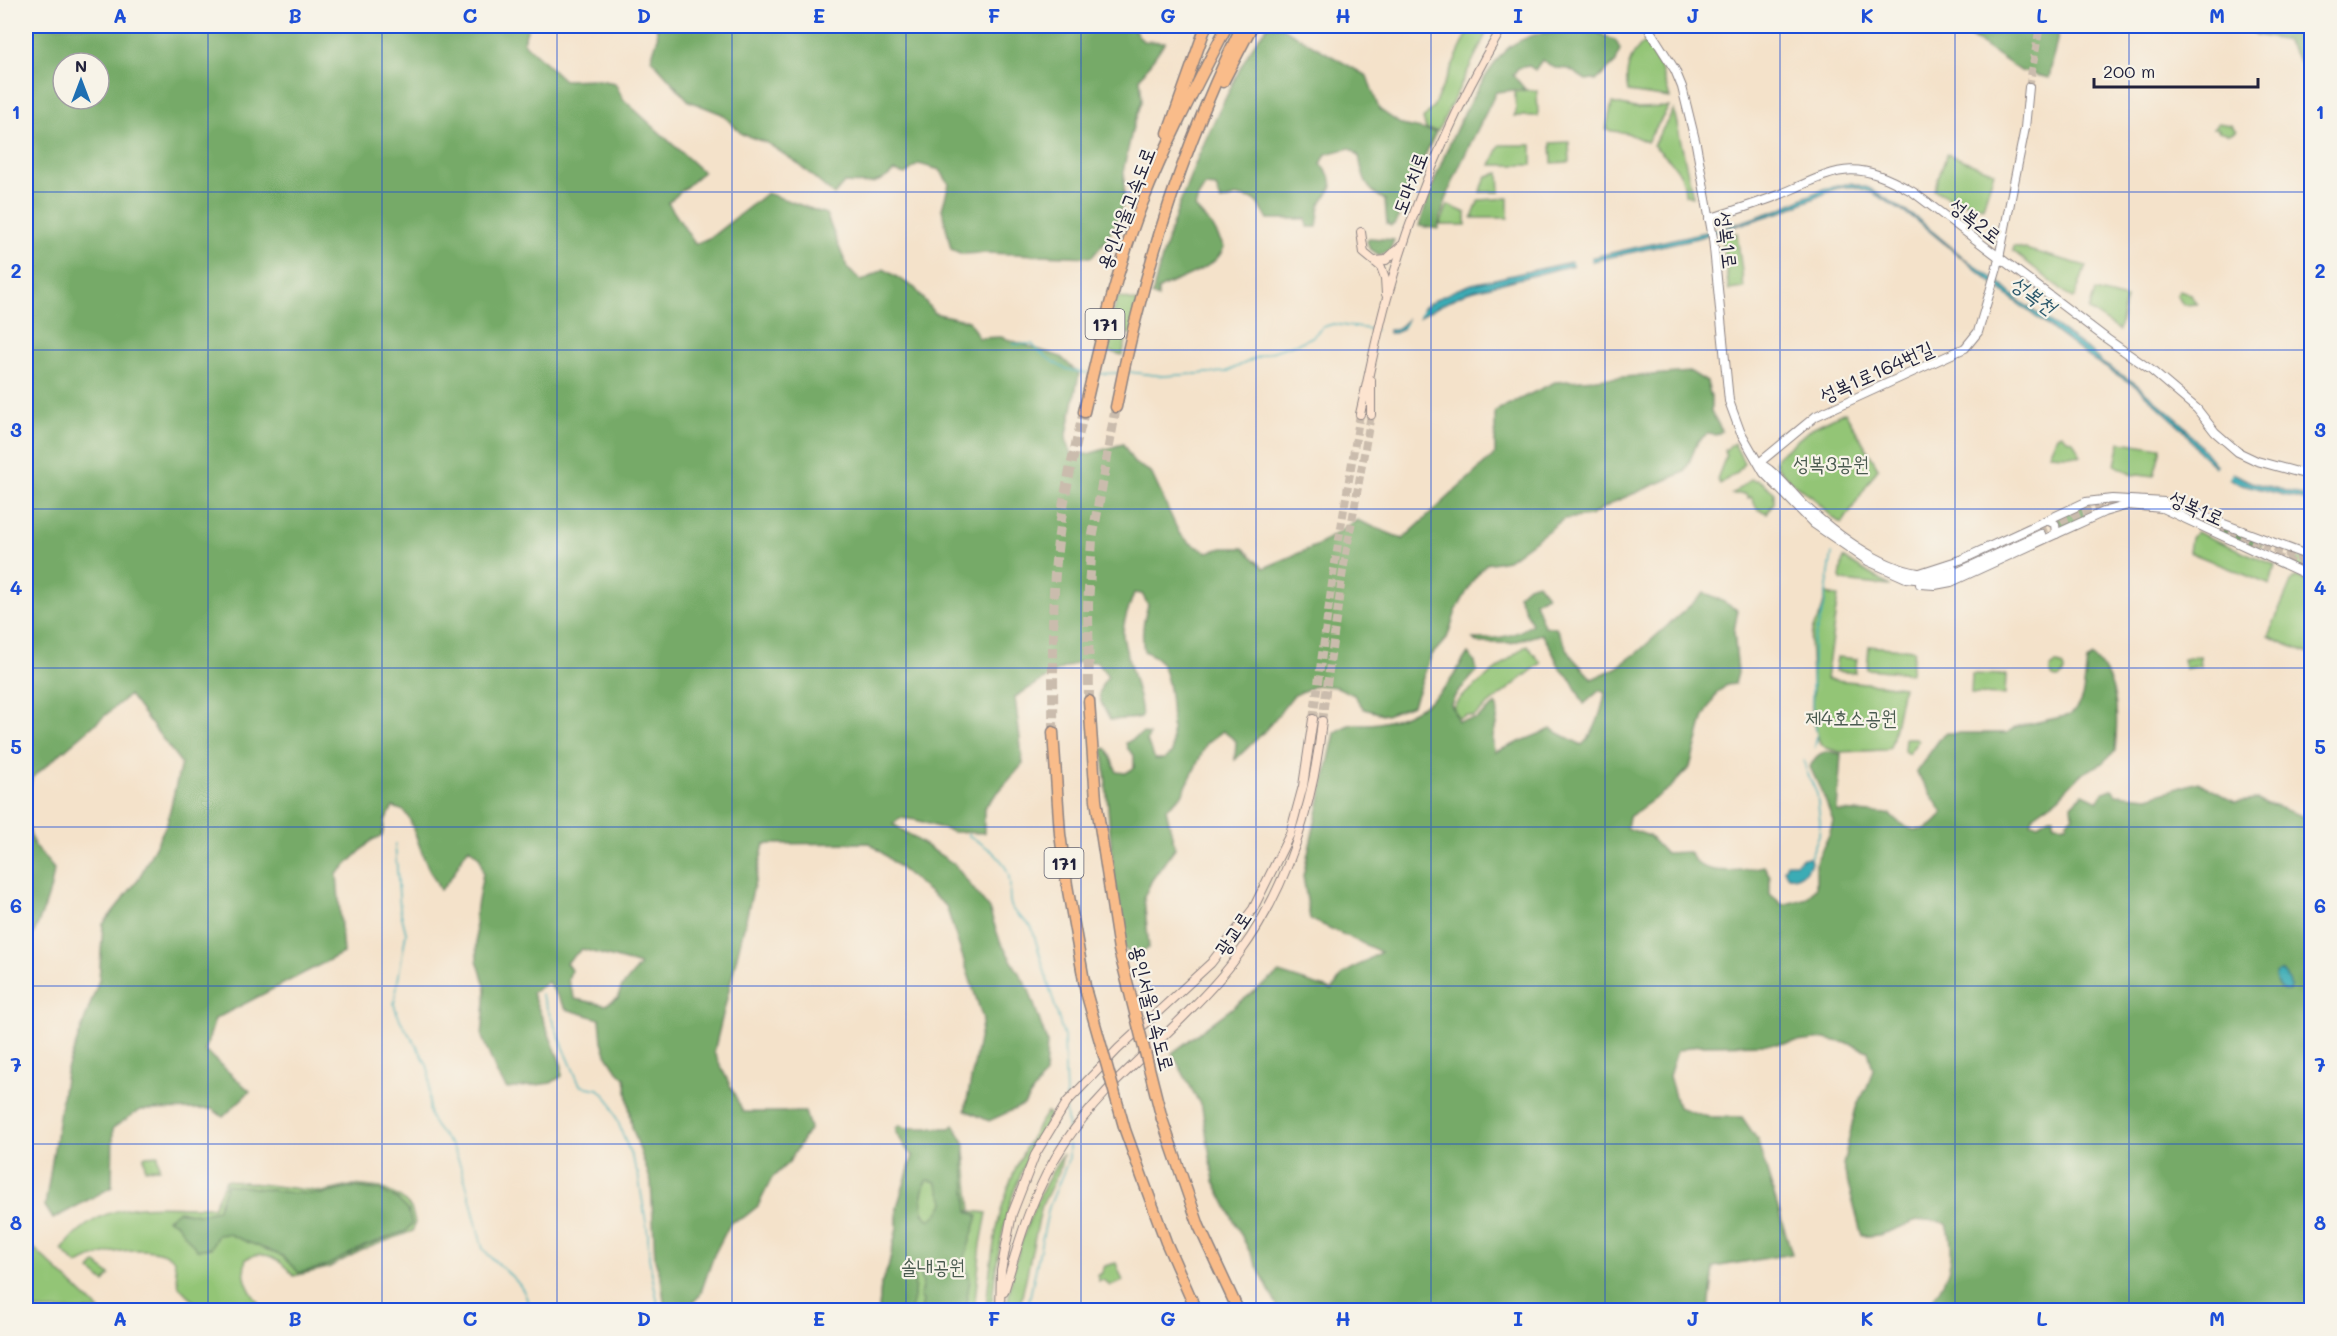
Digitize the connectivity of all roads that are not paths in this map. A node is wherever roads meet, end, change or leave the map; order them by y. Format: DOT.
graph roads {
  1 [pos="1206,26"];
  2 [pos="1227,26"];
  3 [pos="1242,26"];
  4 [pos="1252,26"];
  5 [pos="1503,26"];
  6 [pos="1647,26"];
  7 [pos="2029,87"];
  8 [pos="1156,171"];
  9 [pos="1175,185"];
  10 [pos="1710,223"];
  11 [pos="1360,232"];
  12 [pos="1404,244"];
  13 [pos="1999,258"];
  14 [pos="1375,261"];
  15 [pos="1386,300"];
  16 [pos="1372,362"];
  17 [pos="1116,407"];
  18 [pos="1084,412"];
  19 [pos="1360,414"];
  20 [pos="1371,415"];
  21 [pos="1759,463"];
  22 [pos="2312,476"];
  23 [pos="2086,502"];
  24 [pos="2093,517"];
  25 [pos="2047,520"];
  26 [pos="2040,532"];
  27 [pos="2056,534"];
  28 [pos="2260,538"];
  29 [pos="2254,550"];
  30 [pos="2312,557"];
  31 [pos="1920,573"];
  32 [pos="1952,573"];
  33 [pos="1899,576"];
  34 [pos="2312,577"];
  35 [pos="1089,701"];
  36 [pos="1053,732"];
  37 [pos="1000,1307"];
  38 [pos="1196,1311"];
  39 [pos="1238,1311"];
  1 -- 8 [label="highway"];
  2 -- 8 [label="highway, 용인서울고속도로 / 171"];
  3 -- 9 [label="highway, 용인서울고속도로 / 171"];
  4 -- 9 [label="highway"];
  5 -- 12 [label="main road, 도마치로"];
  6 -- 10 [label="street, 성복1로"];
  7 -- 13 [label="street"];
  8 -- 18 [label="highway, 용인서울고속도로 / 171"];
  9 -- 17 [label="highway, 용인서울고속도로 / 171"];
  10 -- 13 [label="street, 성복2로"];
  10 -- 21 [label="street, 성복1로"];
  11 -- 14 [label="main road"];
  12 -- 14 [label="main road"];
  12 -- 15 [label="main road, 도마치로"];
  13 -- 21 [label="street, 성복1로164번길"];
  13 -- 22 [label="street, 성복2로"];
  14 -- 15 [label="main road"];
  15 -- 16 [label="main road, 도마치로"];
  16 -- 19 [label="main road"];
  16 -- 20 [label="main road"];
  21 -- 31 [label="street, 성복1로"];
  21 -- 33 [label="street, 성복1로"];
  23 -- 24 [label="street"];
  23 -- 25 [label="street, 성복1로"];
  23 -- 28 [label="street, 성복1로"];
  24 -- 27 [label="street, 성복1로"];
  24 -- 29 [label="street, 성복1로"];
  25 -- 27 [label="street"];
  25 -- 31 [label="street, 성복1로"];
  26 -- 32 [label="street"];
  27 -- 33 [label="street, 성복1로"];
  28 -- 29 [label="street"];
  28 -- 30 [label="street, 성복1로"];
  29 -- 34 [label="street, 성복1로"];
  31 -- 32 [label="street, 성복1로"];
  32 -- 33 [label="street, 성복1로"];
  35 -- 39 [label="highway, 용인서울고속도로 / 171, bridge"];
  36 -- 38 [label="highway, 171, bridge"];
  37 -- 37 [label="main road, 광교로"];
}
